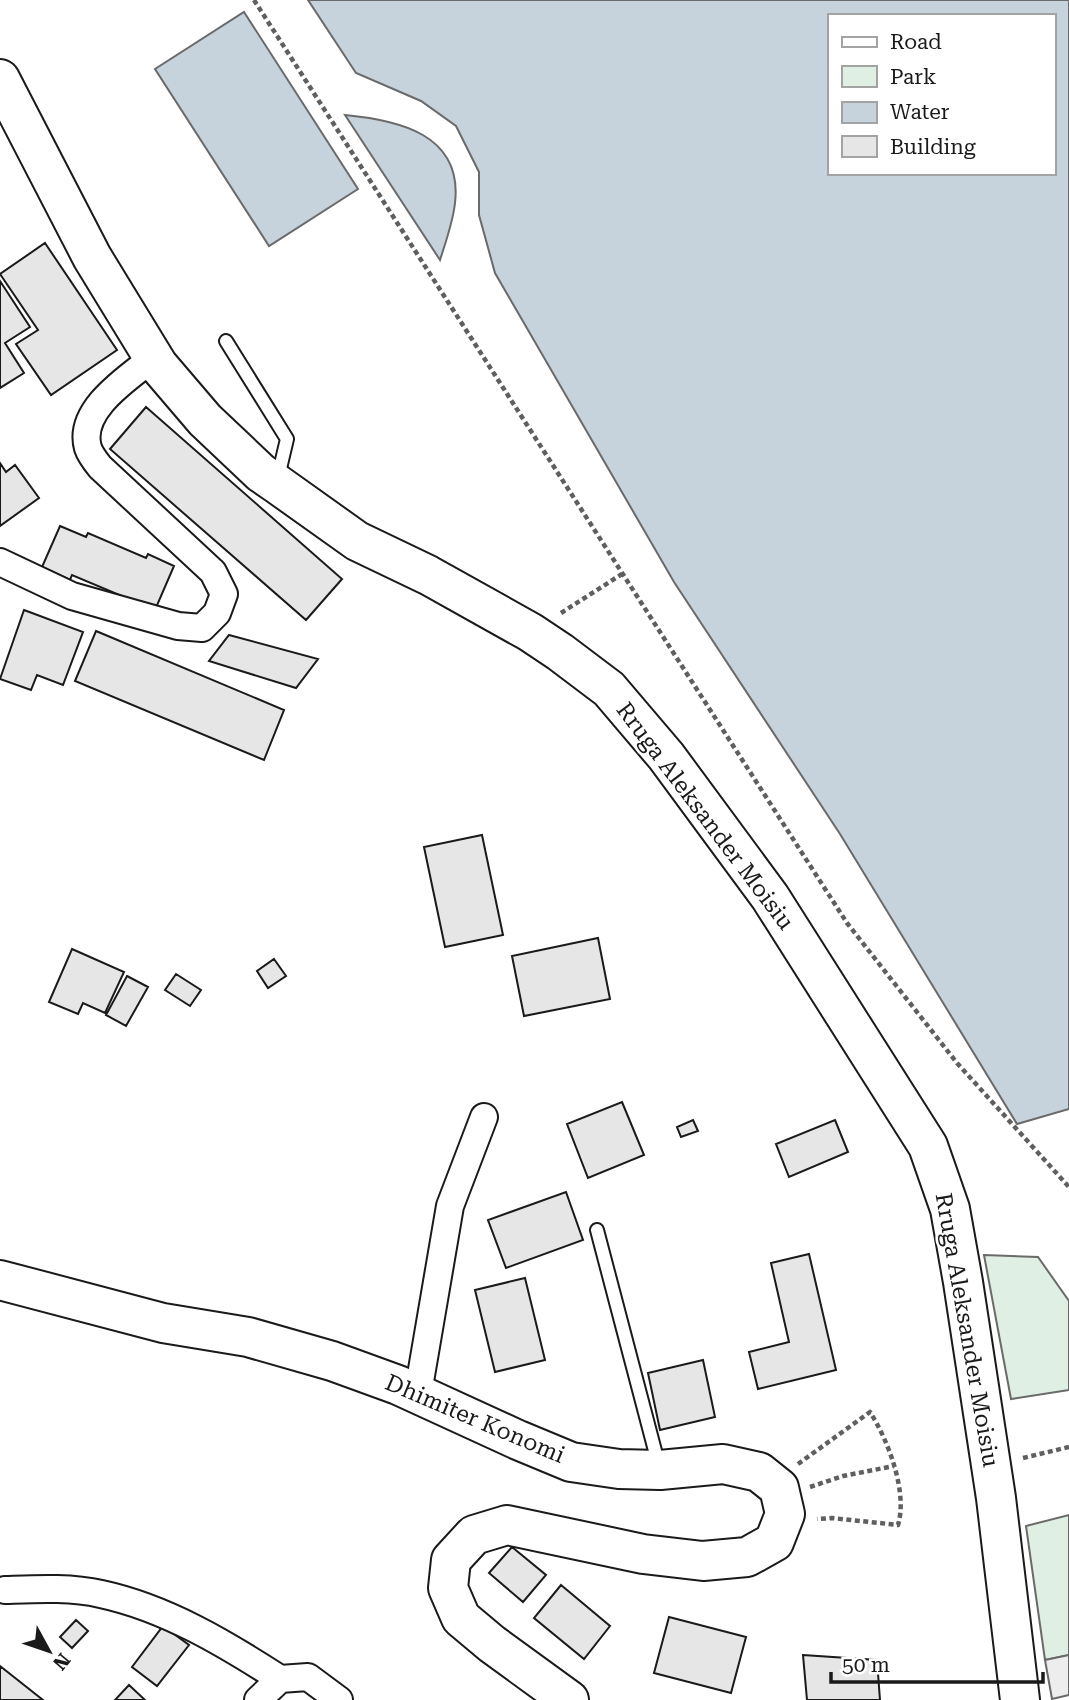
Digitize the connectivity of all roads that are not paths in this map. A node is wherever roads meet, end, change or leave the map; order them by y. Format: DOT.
graph roads {
  1 [pos="0,79"];
  2 [pos="226,341"];
  3 [pos="153,358"];
  4 [pos="277,484"];
  5 [pos="0,562"];
  6 [pos="484,1117"];
  7 [pos="597,1230"];
  8 [pos="0,1280"];
  9 [pos="418,1393"];
  10 [pos="660,1470"];
  11 [pos="5,1590"];
  12 [pos="280,1679"];
  13 [pos="258,1700"];
  14 [pos="339,1700"];
  15 [pos="569,1700"];
  16 [pos="1020,1700"];
  1 -- 3 [label="main road, Rruga Aleksander Moisiu"];
  2 -- 4 [label="lane"];
  3 -- 4 [label="main road, Rruga Aleksander Moisiu"];
  3 -- 5 [label="street"];
  4 -- 16 [label="main road, Rruga Aleksander Moisiu"];
  6 -- 9 [label="street"];
  7 -- 10 [label="lane"];
  8 -- 9 [label="main road, Dhimiter Konomi"];
  9 -- 10 [label="main road, Dhimiter Konomi"];
  10 -- 15 [label="main road, Dhimiter Konomi"];
  11 -- 12 [label="street"];
  12 -- 13 [label="street"];
  12 -- 14 [label="street"];
}
